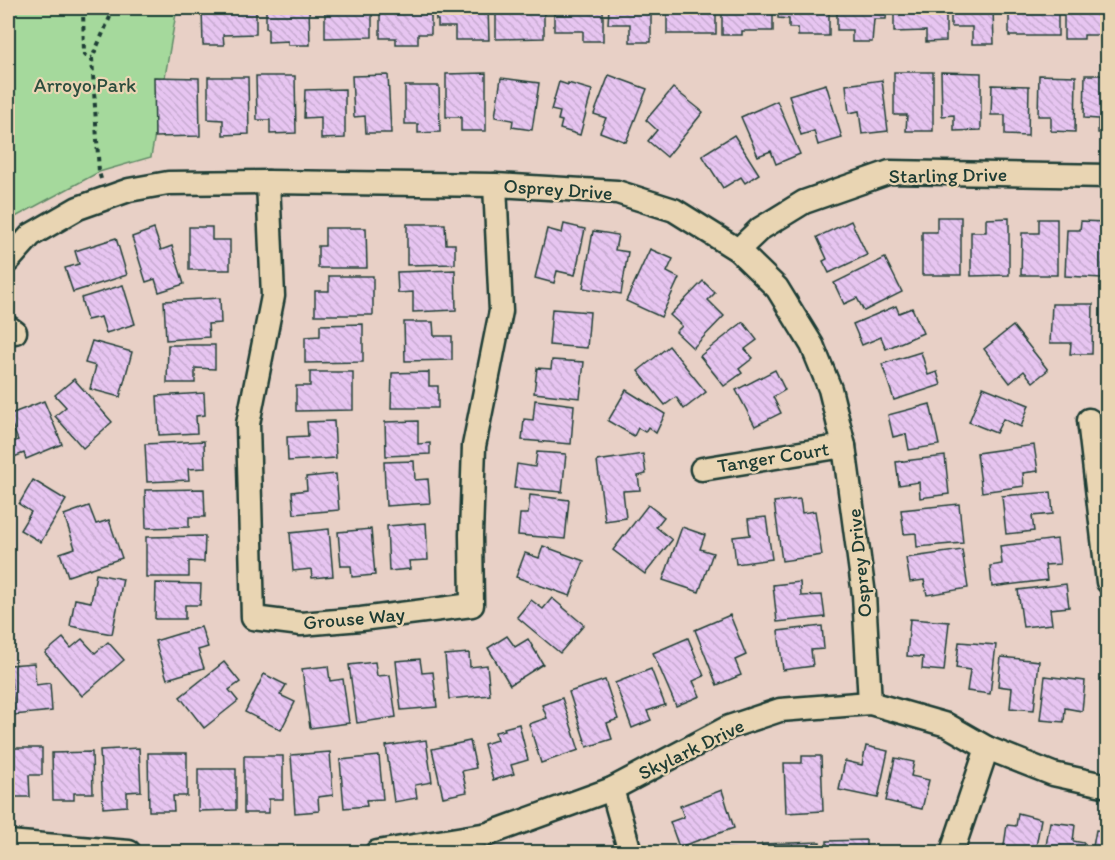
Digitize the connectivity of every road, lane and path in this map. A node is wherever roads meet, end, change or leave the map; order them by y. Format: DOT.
graph roads {
  1 [pos="83,8"];
  2 [pos="114,8"];
  3 [pos="92,58"];
  4 [pos="1107,176"];
  5 [pos="268,182"];
  6 [pos="495,185"];
  7 [pos="105,198"];
  8 [pos="738,250"];
  9 [pos="8,261"];
  10 [pos="1089,420"];
  11 [pos="844,446"];
  12 [pos="702,469"];
  13 [pos="1107,582"];
  14 [pos="870,703"];
  15 [pos="987,748"];
  16 [pos="1107,786"];
  17 [pos="612,789"];
  18 [pos="8,842"];
  19 [pos="97,851"];
  20 [pos="129,852"];
  21 [pos="377,852"];
  22 [pos="630,852"];
  23 [pos="952,852"];
  1 -- 3 [label="path"];
  2 -- 3 [label="path"];
  3 -- 7 [label="path"];
  4 -- 8 [label="street, Starling Drive"];
  5 -- 6 [label="street, Osprey Drive"];
  5 -- 6 [label="street, Grouse Way"];
  5 -- 7 [label="street, Osprey Drive"];
  6 -- 8 [label="street, Osprey Drive"];
  7 -- 9 [label="street, Osprey Drive"];
  8 -- 11 [label="street, Osprey Drive"];
  10 -- 13 [label="street"];
  11 -- 12 [label="street, Tanger Court"];
  11 -- 14 [label="street, Osprey Drive"];
  14 -- 15 [label="street, Skylark Drive"];
  14 -- 17 [label="street, Skylark Drive"];
  15 -- 16 [label="street, Skylark Drive"];
  15 -- 23 [label="street"];
  17 -- 21 [label="street, Skylark Drive"];
  17 -- 22 [label="street"];
  18 -- 19 [label="street"];
  19 -- 20 [label="street"];
}
